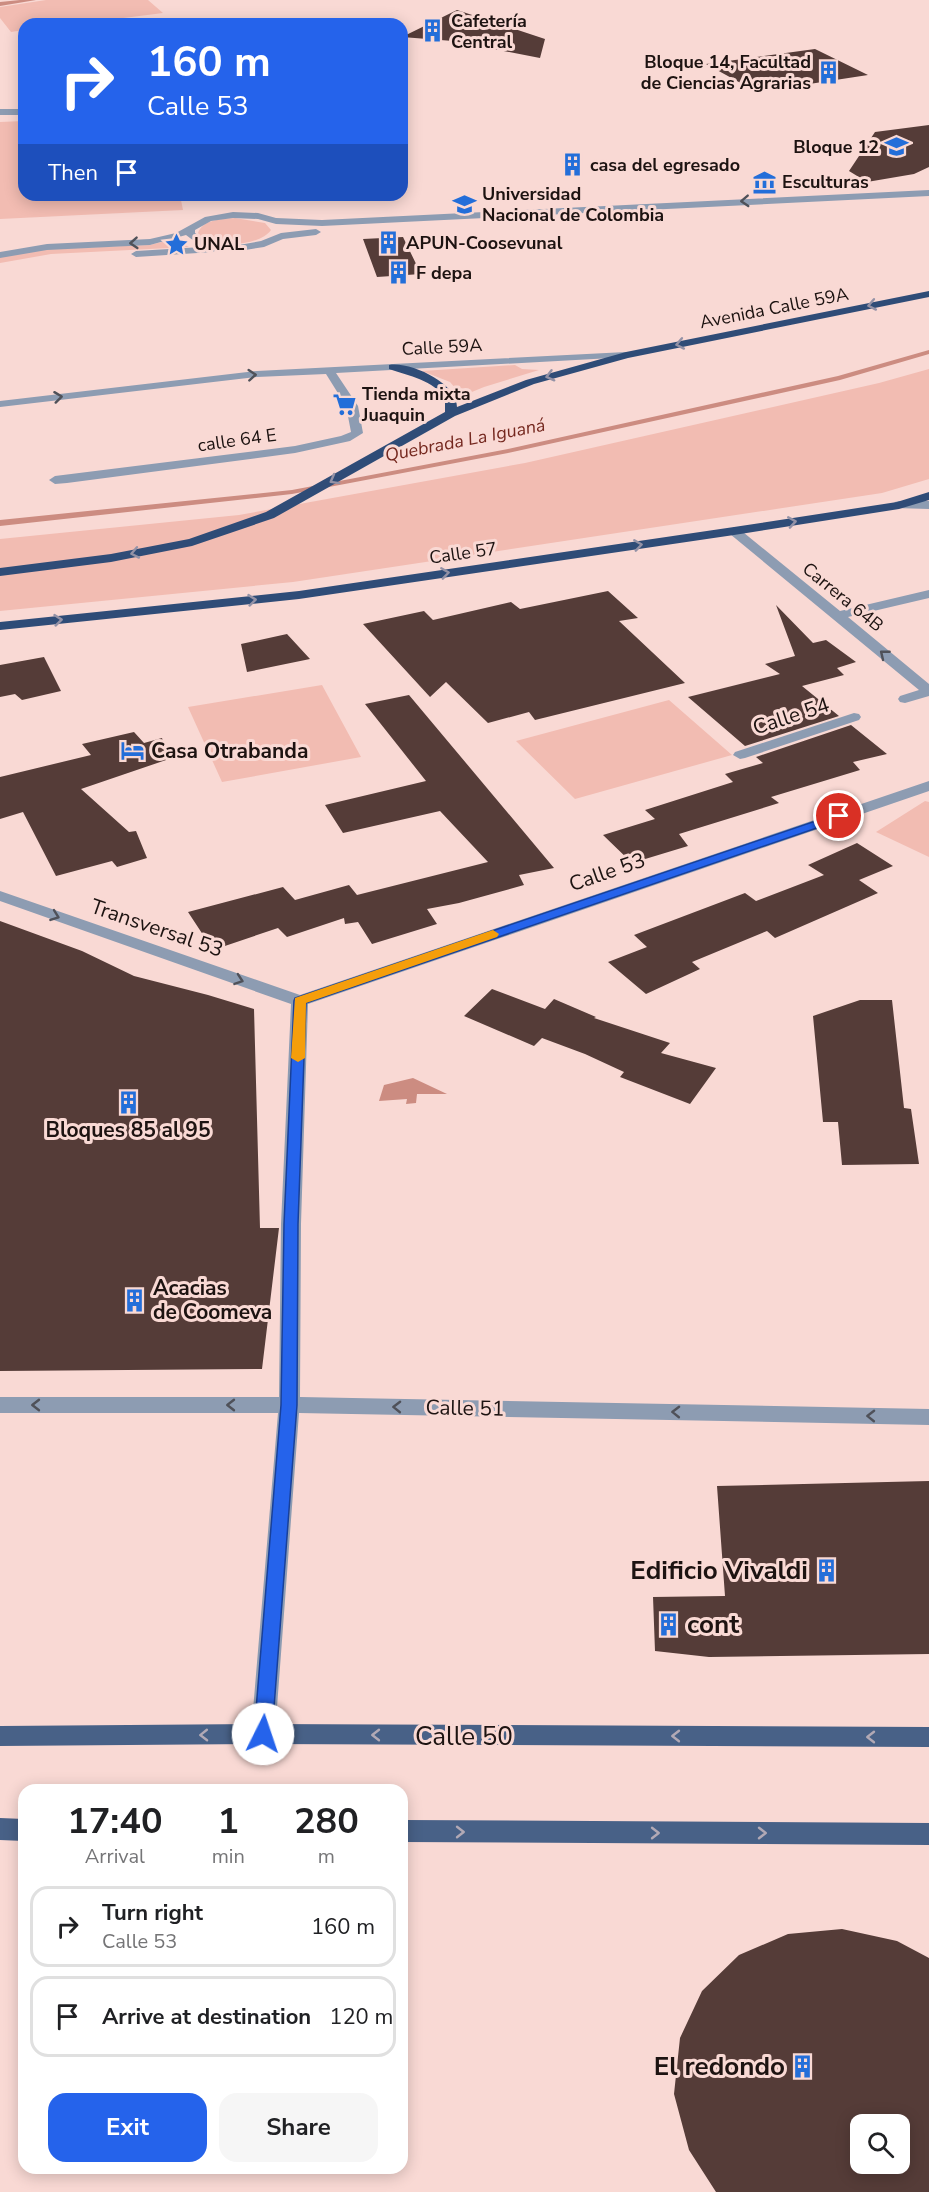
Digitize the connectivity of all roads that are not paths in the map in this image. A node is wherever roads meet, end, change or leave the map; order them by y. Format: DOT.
graph roads {
  1 [pos="0,112"];
  2 [pos="18,112"];
  3 [pos="929,193"];
  4 [pos="929,202"];
  5 [pos="276,221"];
  6 [pos="190,230"];
  7 [pos="281,236"];
  8 [pos="221,248"];
  9 [pos="0,249"];
  10 [pos="30,250"];
  11 [pos="0,255"];
  12 [pos="51,258"];
  13 [pos="929,294"];
  14 [pos="626,355"];
  15 [pos="393,367"];
  16 [pos="331,374"];
  17 [pos="0,404"];
  18 [pos="451,414"];
  19 [pos="55,480"];
  20 [pos="929,496"];
  21 [pos="899,505"];
  22 [pos="929,505"];
  23 [pos="734,531"];
  24 [pos="0,572"];
  25 [pos="929,594"];
  26 [pos="837,616"];
  27 [pos="0,626"];
  28 [pos="929,692"];
  29 [pos="905,699"];
  30 [pos="854,717"];
  31 [pos="740,755"];
  32 [pos="929,786"];
  33 [pos="0,896"];
  34 [pos="300,1001"];
  35 [pos="0,1404"];
  36 [pos="289,1405"];
  37 [pos="929,1417"];
  38 [pos="263,1734"];
  39 [pos="0,1736"];
  40 [pos="929,1737"];
  41 [pos="0,1829"];
  42 [pos="18,1830"];
  43 [pos="408,1832"];
  44 [pos="929,1834"];
  1 -- 2 [label="street"];
  3 -- 5 [label="street, one-way"];
  4 -- 7 [label="street"];
  5 -- 6 [label="street"];
  5 -- 7 [label="street"];
  6 -- 8 [label="street"];
  6 -- 10 [label="street, one-way"];
  7 -- 8 [label="street"];
  8 -- 12 [label="street"];
  9 -- 10 [label="street"];
  10 -- 11 [label="street"];
  13 -- 14 [label="highway, Avenida Calle 59A, one-way"];
  14 -- 15 [label="street, Calle 59A"];
  14 -- 18 [label="highway, one-way"];
  17 -- 15 [label="street, Calle 59A, one-way"];
  15 -- 18 [label="highway"];
  16 -- 19 [label="street, calle 64 E"];
  18 -- 24 [label="highway, one-way"];
  20 -- 21 [label="highway, Calle 57"];
  21 -- 22 [label="street"];
  23 -- 21 [label="highway, Calle 57, one-way"];
  23 -- 26 [label="street, Carrera 64B"];
  27 -- 23 [label="highway, Calle 57, one-way"];
  25 -- 26 [label="street"];
  28 -- 26 [label="street, Carrera 64B, one-way"];
  28 -- 29 [label="street"];
  30 -- 31 [label="street, Calle 54"];
  32 -- 34 [label="street, Calle 53"];
  33 -- 34 [label="street, Transversal 53, one-way"];
  34 -- 36 [label="street"];
  36 -- 35 [label="street, Calle 51, one-way"];
  37 -- 36 [label="street, Calle 51, one-way"];
  36 -- 38 [label="street"];
  38 -- 39 [label="main road, Calle 50, one-way"];
  40 -- 38 [label="main road, Calle 50, one-way"];
  41 -- 42 [label="main road"];
  43 -- 44 [label="main road, one-way"];
}
